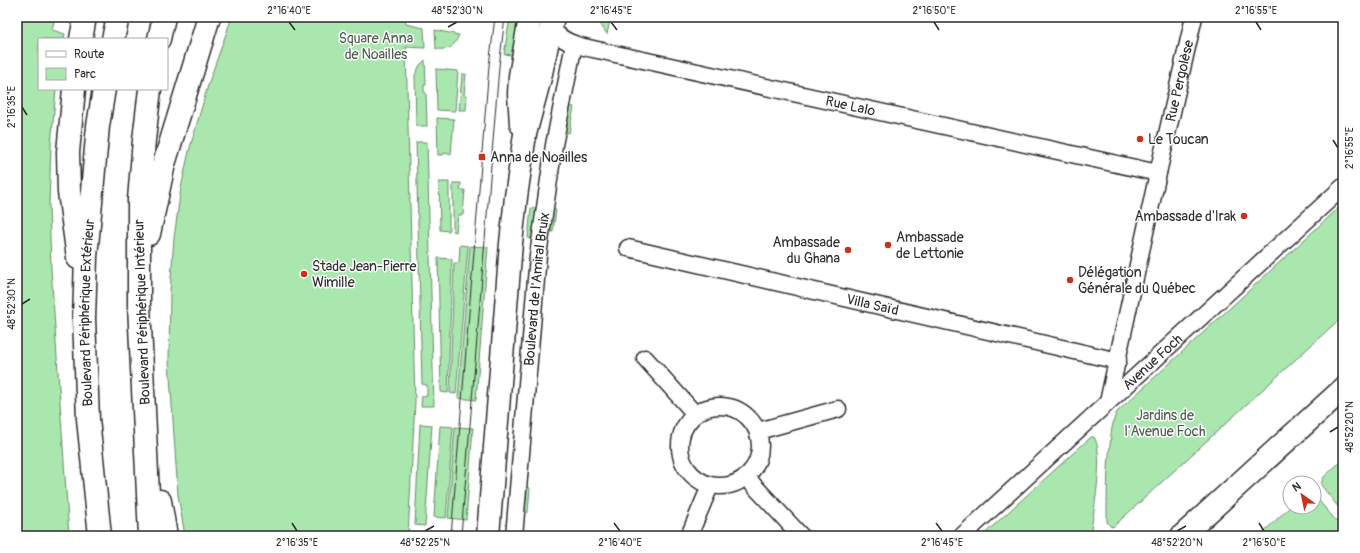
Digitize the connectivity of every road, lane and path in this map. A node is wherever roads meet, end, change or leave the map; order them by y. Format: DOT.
graph roads {
  1 [pos="85,17"];
  2 [pos="118,17"];
  3 [pos="164,17"];
  4 [pos="209,17"];
  5 [pos="530,17"];
  6 [pos="1194,17"];
  7 [pos="552,21"];
  8 [pos="81,38"];
  9 [pos="113,38"];
  10 [pos="159,38"];
  11 [pos="574,44"];
  12 [pos="74,90"];
  13 [pos="104,90"];
  14 [pos="150,90"];
  15 [pos="521,159"];
  16 [pos="1158,173"];
  17 [pos="1343,187"];
  18 [pos="628,248"];
  19 [pos="139,305"];
  20 [pos="84,319"];
  21 [pos="645,358"];
  22 [pos="1118,361"];
  23 [pos="1343,389"];
  24 [pos="1108,402"];
  25 [pos="838,409"];
  26 [pos="695,414"];
  27 [pos="145,415"];
  28 [pos="88,419"];
  29 [pos="758,431"];
  30 [pos="746,477"];
  31 [pos="710,486"];
  32 [pos="84,536"];
  33 [pos="100,536"];
  34 [pos="150,536"];
  35 [pos="166,536"];
  36 [pos="488,536"];
  37 [pos="514,536"];
  38 [pos="689,536"];
  39 [pos="801,536"];
  40 [pos="962,536"];
  41 [pos="1182,536"];
  1 -- 8 [label="main road"];
  2 -- 9 [label="main road"];
  3 -- 10 [label="main road"];
  4 -- 19 [label="main road"];
  5 -- 15 [label="main road, Boulevard de l'Amiral Bruix"];
  6 -- 16 [label="street, Rue Pergolèse"];
  7 -- 11 [label="street, Rue Lalo"];
  7 -- 15 [label="main road, Boulevard de l'Amiral Bruix"];
  11 -- 16 [label="street, Rue Lalo"];
  11 -- 37 [label="street, Boulevard de l'Amiral Bruix"];
  12 -- 20 [label="main road"];
  13 -- 20 [label="main road, Boulevard Périphérique Extérieur"];
  14 -- 19 [label="main road, Boulevard Périphérique Intérieur"];
  15 -- 36 [label="main road, Boulevard de l'Amiral Bruix"];
  16 -- 22 [label="street, Rue Pergolèse"];
  17 -- 24 [label="street, Avenue Foch"];
  18 -- 22 [label="street, Villa Saïd"];
  19 -- 27 [label="main road, Boulevard Périphérique Intérieur"];
  20 -- 28 [label="main road, Boulevard Périphérique Extérieur"];
  21 -- 26 [label="street"];
  22 -- 24 [label="street, Rue Pergolèse"];
  23 -- 41 [label="main road"];
  24 -- 40 [label="street, Avenue Foch"];
  25 -- 29 [label="street"];
  26 -- 29 [label="street"];
  26 -- 31 [label="street"];
  27 -- 34 [label="main road, Boulevard Périphérique Intérieur"];
  27 -- 35 [label="main road"];
  28 -- 32 [label="main road"];
  28 -- 33 [label="main road, Boulevard Périphérique Extérieur"];
  29 -- 30 [label="street"];
  30 -- 31 [label="street"];
  30 -- 39 [label="street"];
  31 -- 38 [label="street"];
}
